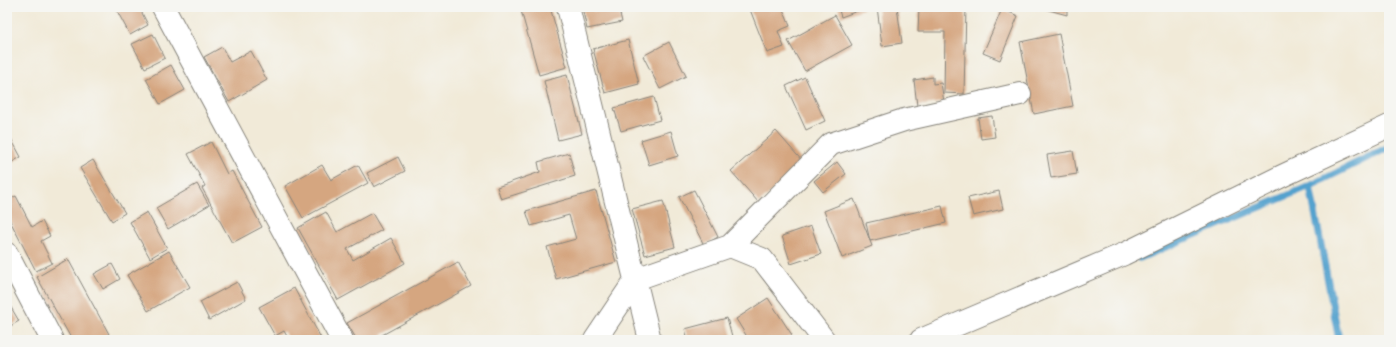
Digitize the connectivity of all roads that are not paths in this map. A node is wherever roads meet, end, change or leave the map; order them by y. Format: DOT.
graph roads {
  1 [pos="163,7"];
  2 [pos="568,7"];
  3 [pos="1020,94"];
  4 [pos="1389,126"];
  5 [pos="730,246"];
  6 [pos="7,254"];
  7 [pos="636,279"];
  8 [pos="52,340"];
  9 [pos="342,340"];
  10 [pos="595,340"];
  11 [pos="650,340"];
  12 [pos="824,340"];
  13 [pos="921,340"];
  1 -- 9 [label="street"];
  2 -- 7 [label="street"];
  3 -- 5 [label="street"];
  4 -- 13 [label="street"];
  5 -- 7 [label="street"];
  5 -- 12 [label="street"];
  6 -- 8 [label="street"];
  7 -- 10 [label="street"];
  7 -- 11 [label="street"];
}
